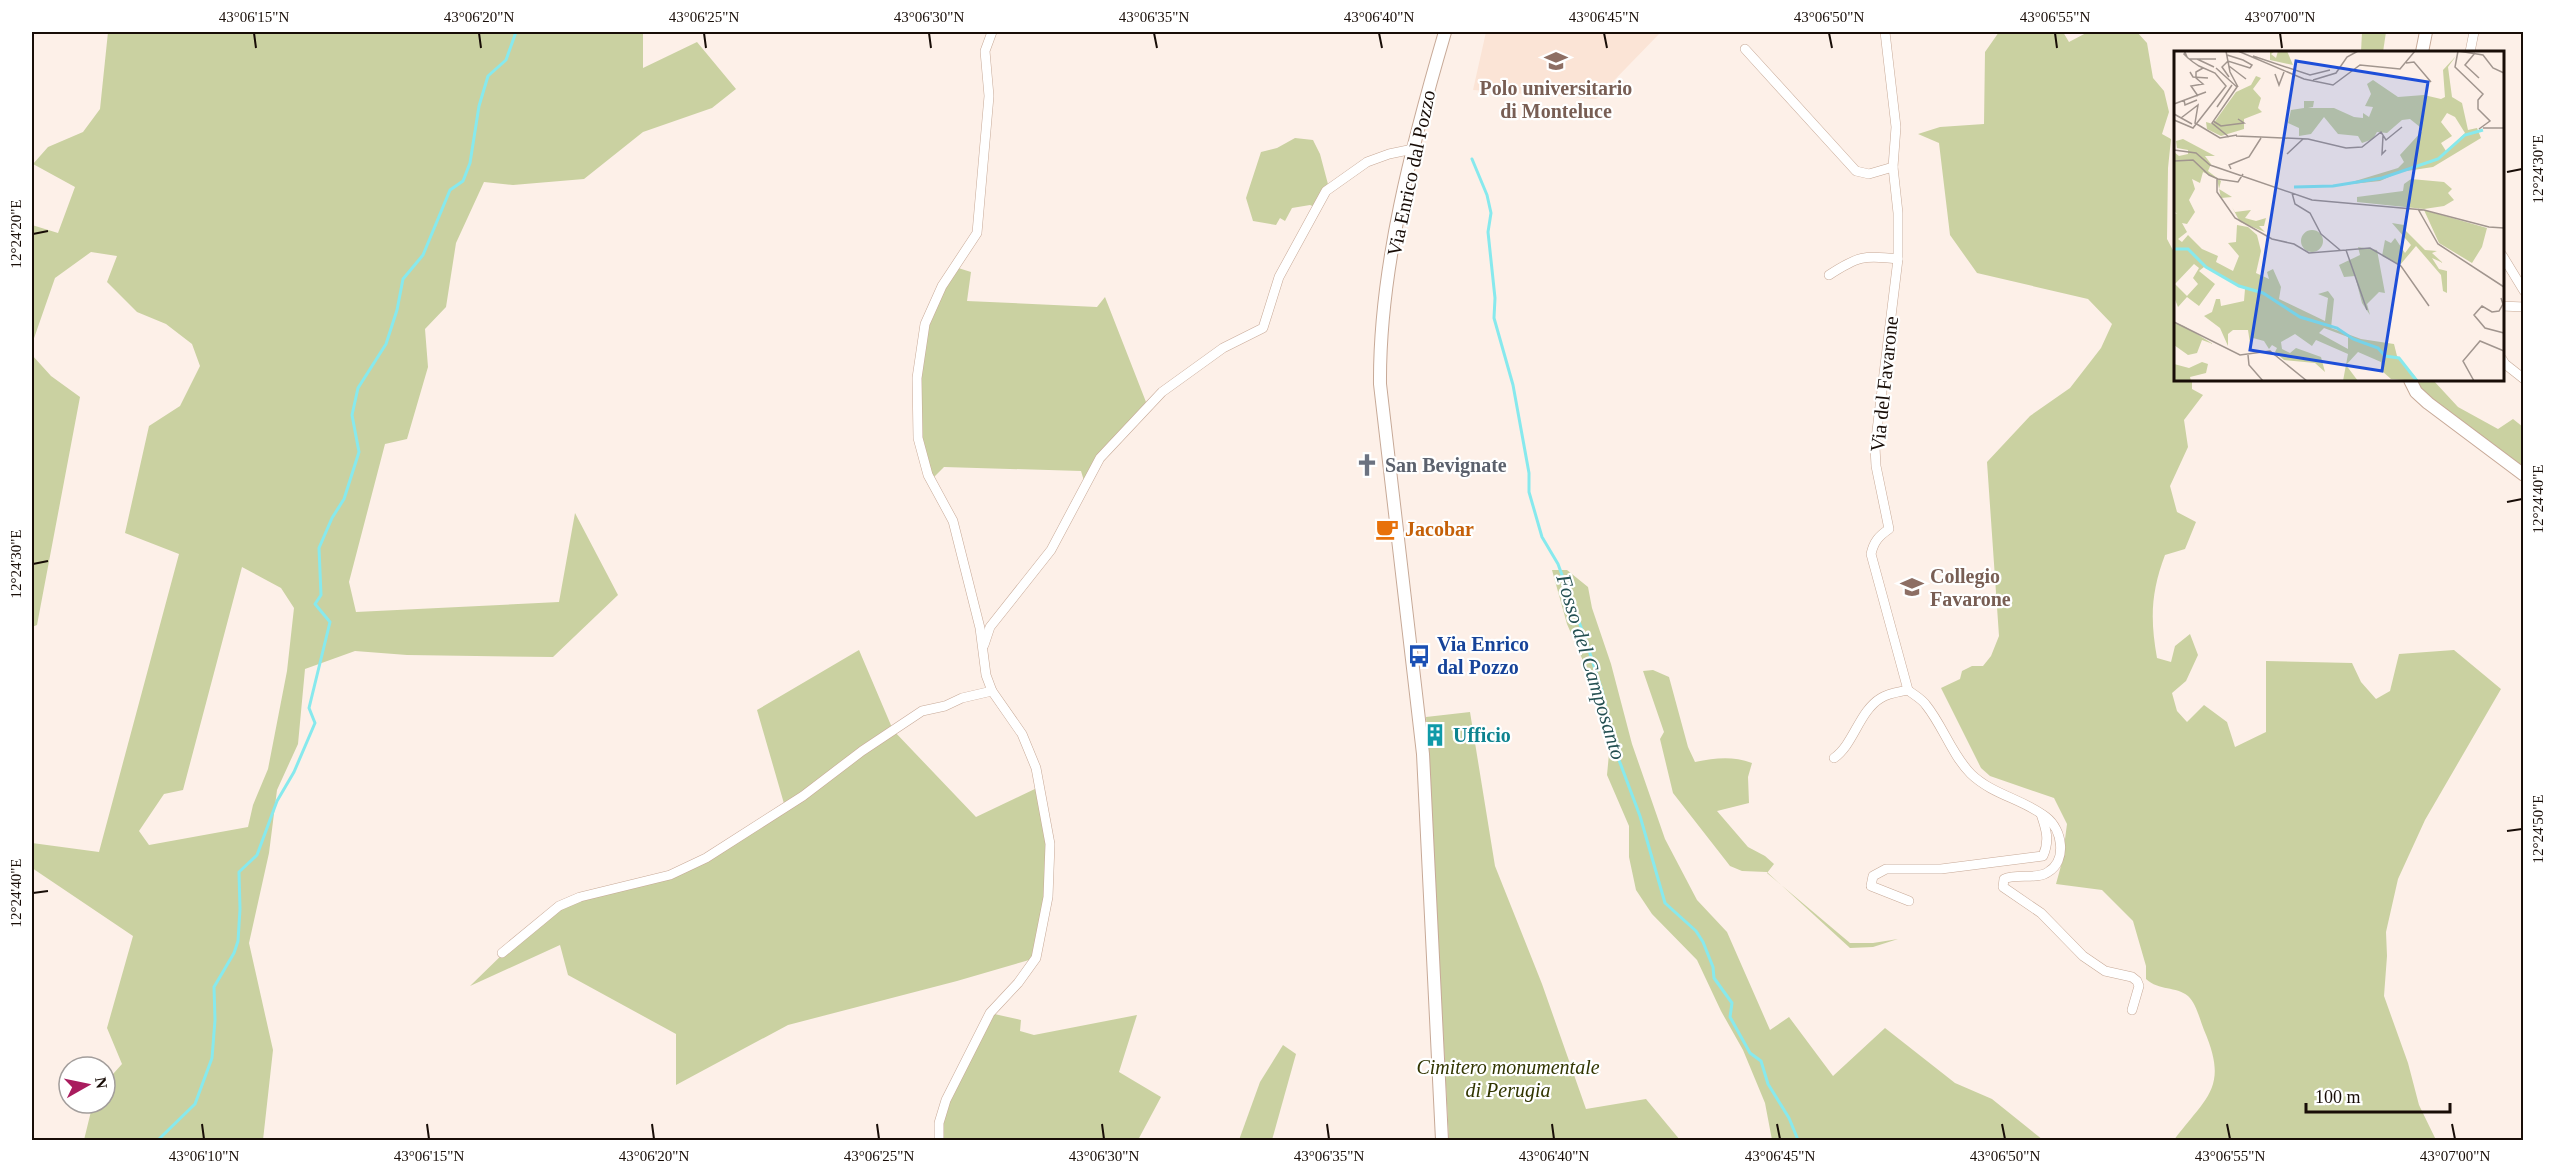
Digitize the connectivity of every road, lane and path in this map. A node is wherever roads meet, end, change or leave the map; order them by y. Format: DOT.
graph roads {
  1 [pos="992,32"];
  2 [pos="1445,32"];
  3 [pos="1885,32"];
  4 [pos="2426,32"];
  5 [pos="2474,32"];
  6 [pos="1745,49"];
  7 [pos="2422,51"];
  8 [pos="2470,51"];
  9 [pos="1413,149"];
  10 [pos="1893,167"];
  11 [pos="2504,258"];
  12 [pos="1898,259"];
  13 [pos="1828,275"];
  14 [pos="2523,291"];
  15 [pos="2504,306"];
  16 [pos="2523,307"];
  17 [pos="2504,362"];
  18 [pos="2523,379"];
  19 [pos="2410,381"];
  20 [pos="2523,474"];
  21 [pos="982,649"];
  22 [pos="1908,690"];
  23 [pos="992,691"];
  24 [pos="1834,758"];
  25 [pos="2040,814"];
  26 [pos="1909,901"];
  27 [pos="502,953"];
  28 [pos="2132,1010"];
  29 [pos="939,1140"];
  30 [pos="1442,1140"];
  1 -- 21 [label="street"];
  2 -- 9 [label="street, Via Enrico dal Pozzo"];
  3 -- 10 [label="street, Via del Favarone"];
  4 -- 7 [label="street"];
  5 -- 8 [label="street"];
  6 -- 10 [label="street"];
  9 -- 21 [label="street"];
  9 -- 30 [label="street, Via Enrico dal Pozzo"];
  10 -- 12 [label="street, Via del Favarone"];
  11 -- 14 [label="street"];
  12 -- 13 [label="street"];
  12 -- 22 [label="street, Via del Favarone"];
  15 -- 16 [label="street"];
  17 -- 18 [label="street"];
  19 -- 20 [label="street"];
  21 -- 23 [label="street"];
  22 -- 24 [label="street"];
  22 -- 25 [label="street"];
  23 -- 27 [label="street"];
  23 -- 29 [label="street"];
  25 -- 26 [label="street"];
  25 -- 28 [label="street"];
}
